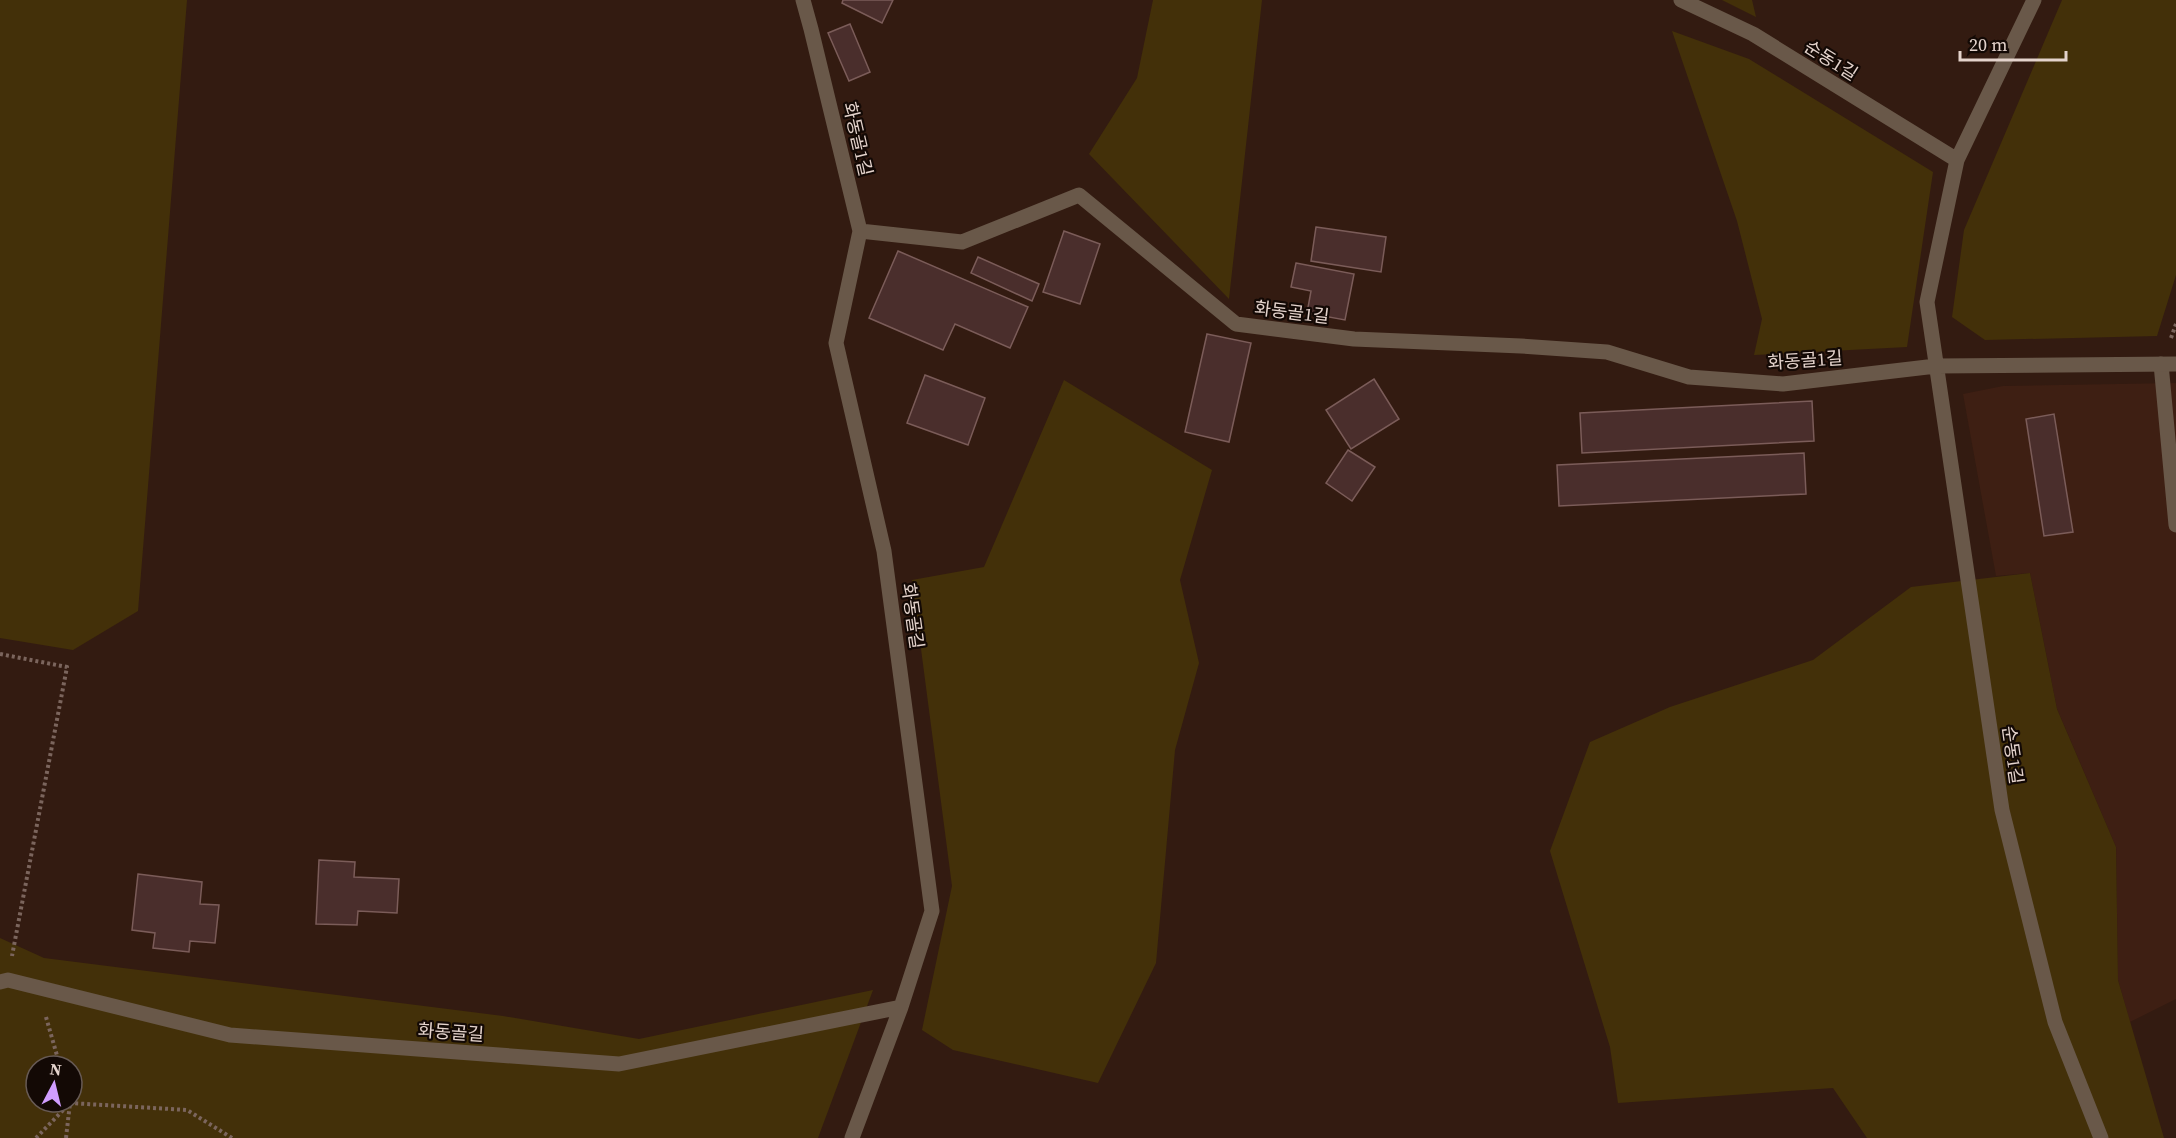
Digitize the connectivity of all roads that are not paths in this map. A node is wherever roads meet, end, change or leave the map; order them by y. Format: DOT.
graph roads {
  1 [pos="803,0"];
  2 [pos="1681,0"];
  3 [pos="2034,0"];
  4 [pos="1957,160"];
  5 [pos="860,231"];
  6 [pos="2169,364"];
  7 [pos="1936,366"];
  8 [pos="2176,525"];
  9 [pos="4,981"];
  10 [pos="901,1007"];
  11 [pos="852,1138"];
  12 [pos="2101,1138"];
  1 -- 5 [label="street, 화동골1길"];
  2 -- 4 [label="street, 순동1길"];
  3 -- 4 [label="street, 순동1길"];
  4 -- 7 [label="street, 순동1길"];
  5 -- 7 [label="street, 화동골1길"];
  5 -- 10 [label="street, 화동골길"];
  6 -- 7 [label="street"];
  6 -- 8 [label="street"];
  7 -- 12 [label="street, 순동1길"];
  9 -- 10 [label="street, 화동골길"];
  10 -- 11 [label="street, 화동골길"];
}
